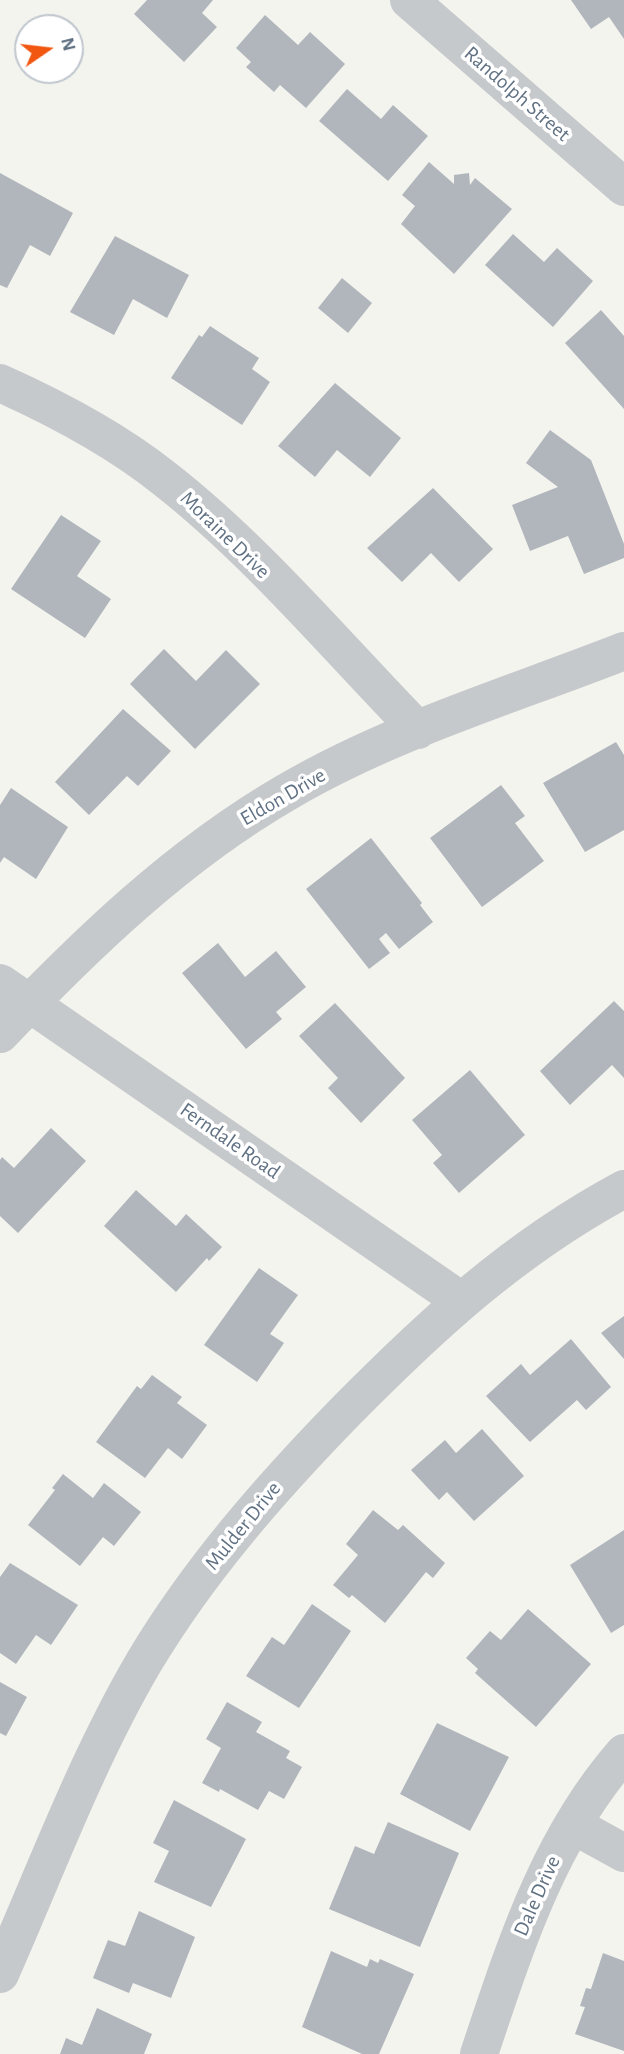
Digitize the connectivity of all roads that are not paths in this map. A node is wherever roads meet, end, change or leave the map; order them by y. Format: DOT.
graph roads {
  1 [pos="409,0"];
  2 [pos="624,187"];
  3 [pos="0,383"];
  4 [pos="624,650"];
  5 [pos="418,730"];
  6 [pos="0,983"];
  7 [pos="31,1004"];
  8 [pos="0,1034"];
  9 [pos="624,1189"];
  10 [pos="460,1300"];
  11 [pos="624,1753"];
  12 [pos="573,1825"];
  13 [pos="624,1853"];
  14 [pos="0,1974"];
  15 [pos="479,2054"];
  1 -- 2 [label="street, Randolph Street"];
  3 -- 5 [label="street, Moraine Drive"];
  4 -- 5 [label="street, Eldon Drive"];
  5 -- 7 [label="street, Eldon Drive"];
  6 -- 7 [label="street, Ferndale Road"];
  7 -- 8 [label="street, Eldon Drive"];
  7 -- 10 [label="street, Ferndale Road"];
  9 -- 10 [label="street, Mulder Drive"];
  10 -- 14 [label="street, Mulder Drive"];
  11 -- 12 [label="street, Dale Drive"];
  12 -- 13 [label="street"];
  12 -- 15 [label="street, Dale Drive"];
}
